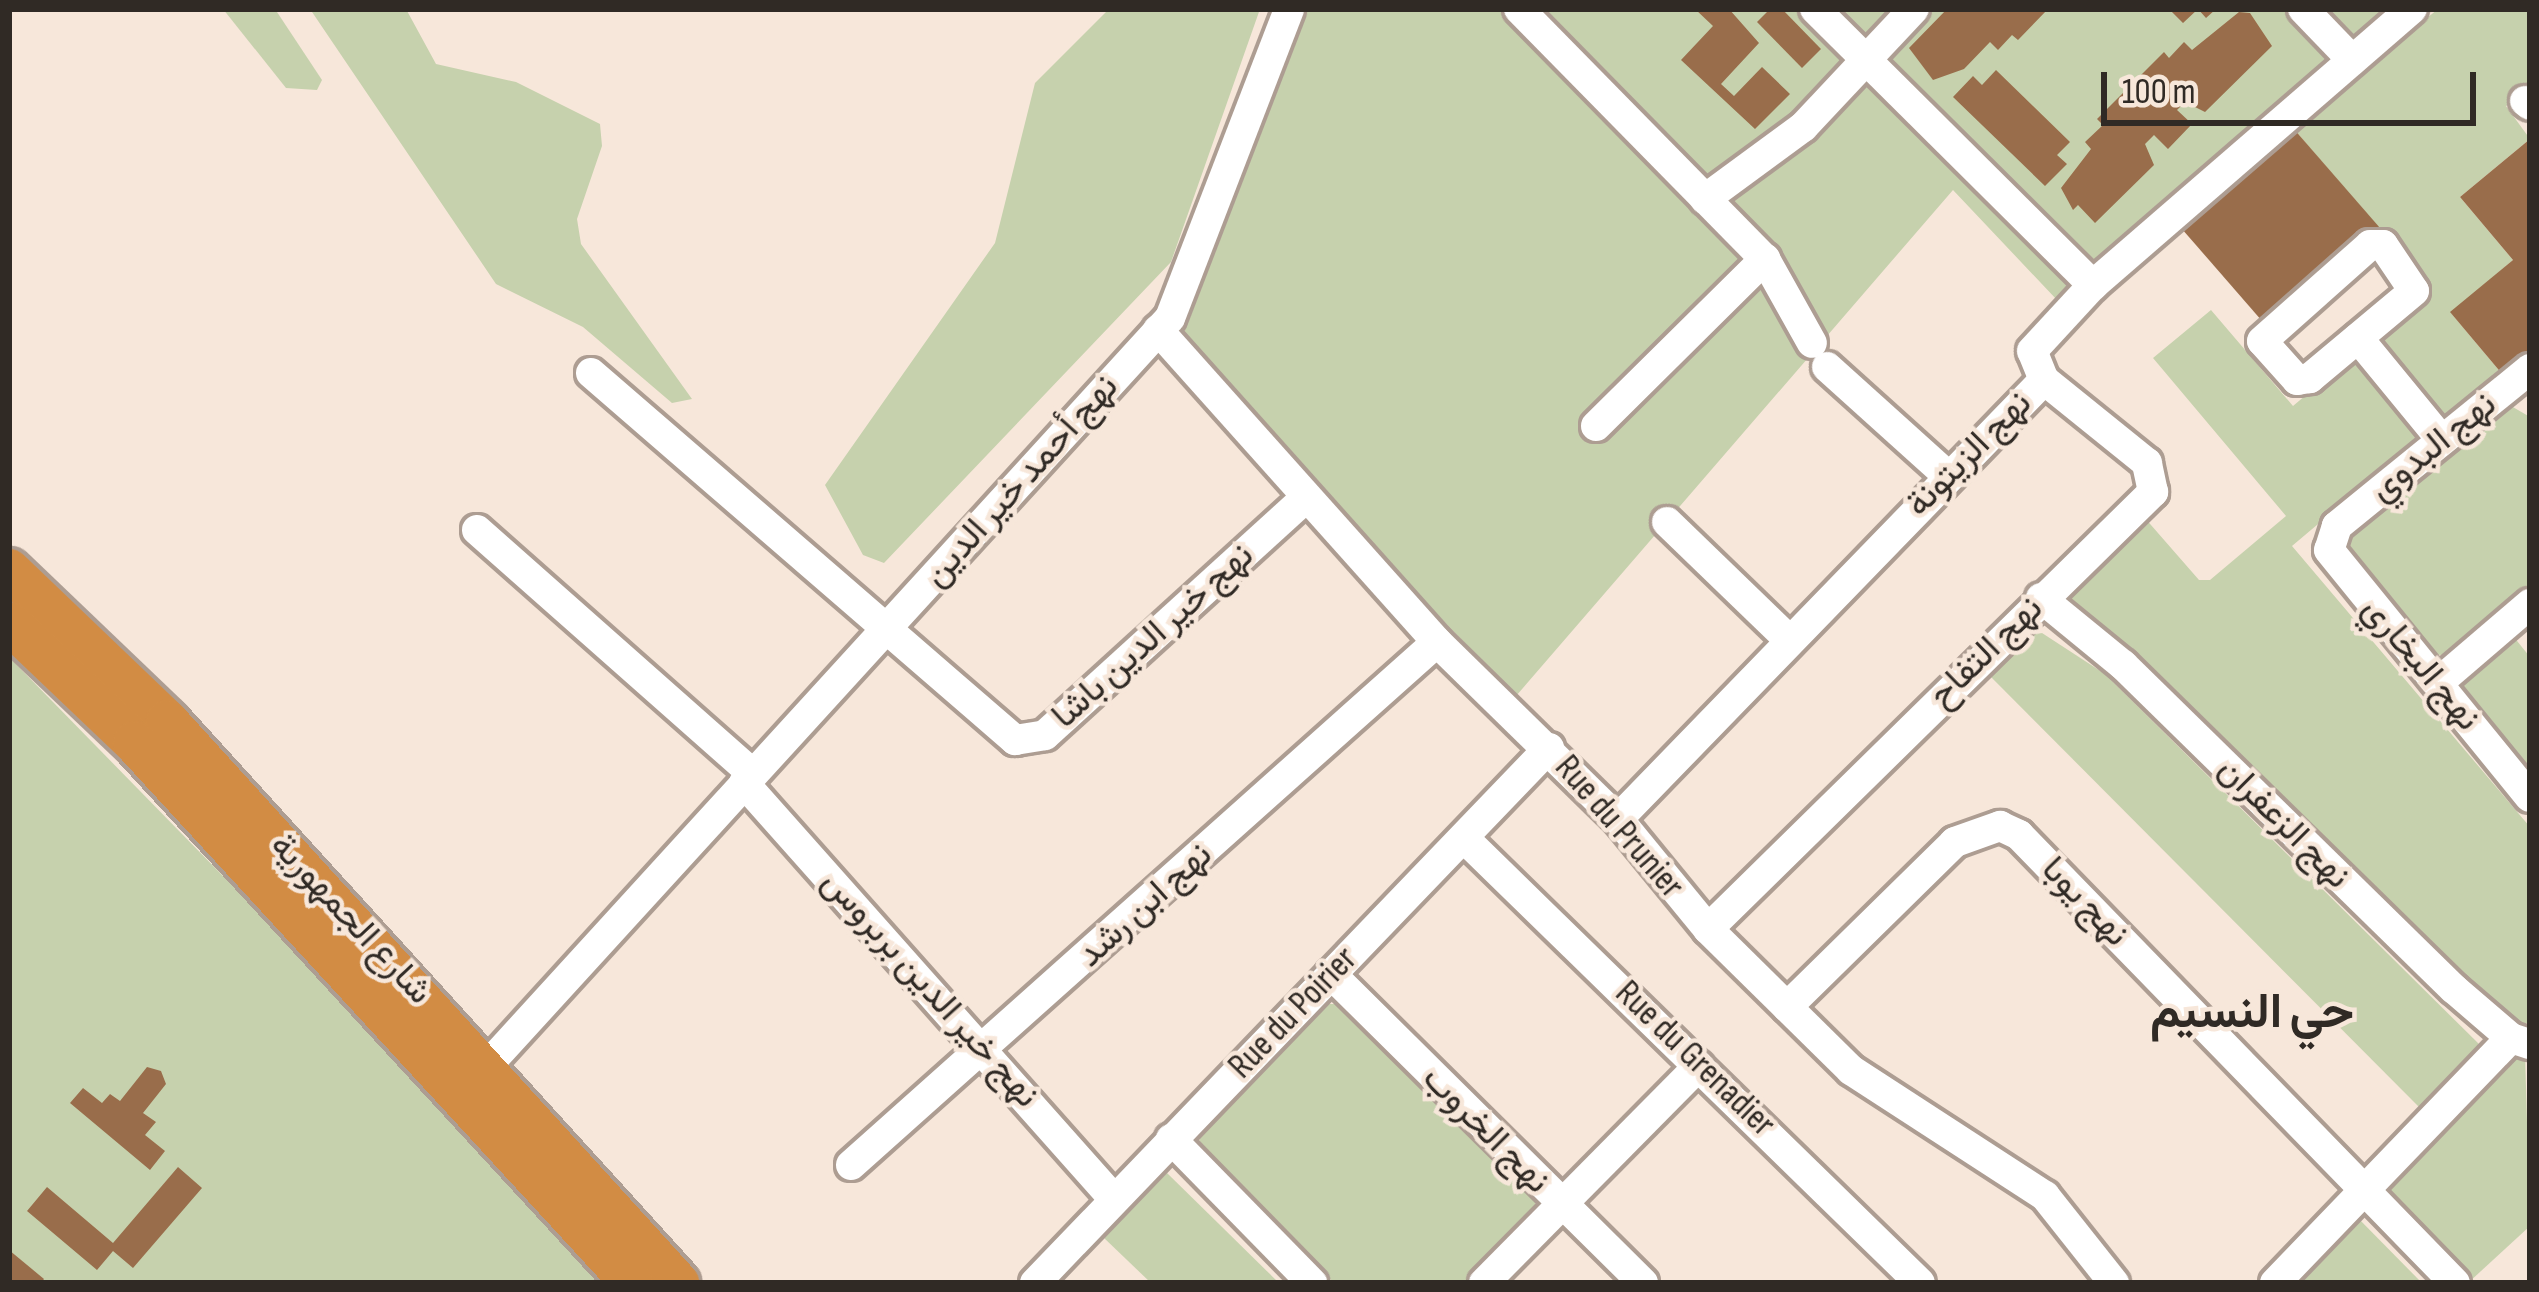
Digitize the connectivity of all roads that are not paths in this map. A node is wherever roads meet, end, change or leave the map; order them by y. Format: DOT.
graph roads {
  1 [pos="1289,9"];
  2 [pos="1519,9"];
  3 [pos="1815,9"];
  4 [pos="1914,9"];
  5 [pos="2303,9"];
  6 [pos="2412,9"];
  7 [pos="1871,60"];
  8 [pos="2352,60"];
  9 [pos="1705,199"];
  10 [pos="1765,259"];
  11 [pos="2092,285"];
  12 [pos="1158,330"];
  13 [pos="2359,338"];
  14 [pos="591,374"];
  15 [pos="2044,380"];
  16 [pos="2526,380"];
  17 [pos="1596,426"];
  18 [pos="2440,438"];
  19 [pos="1946,475"];
  20 [pos="1304,499"];
  21 [pos="1667,522"];
  22 [pos="2336,526"];
  23 [pos="477,530"];
  24 [pos="9,570"];
  25 [pos="2041,598"];
  26 [pos="2530,604"];
  27 [pos="9,623"];
  28 [pos="884,631"];
  29 [pos="1789,640"];
  30 [pos="1438,642"];
  31 [pos="2439,682"];
  32 [pos="1549,748"];
  33 [pos="748,779"];
  34 [pos="2530,796"];
  35 [pos="1618,819"];
  36 [pos="1466,840"];
  37 [pos="1708,929"];
  38 [pos="1331,974"];
  39 [pos="1787,1007"];
  40 [pos="2520,1041"];
  41 [pos="986,1048"];
  42 [pos="1699,1066"];
  43 [pos="486,1067"];
  44 [pos="1171,1139"];
  45 [pos="851,1165"];
  46 [pos="2363,1188"];
  47 [pos="1112,1197"];
  48 [pos="1559,1204"];
  49 [pos="1036,1281"];
  50 [pos="632,1283"];
  51 [pos="679,1283"];
  52 [pos="1312,1283"];
  53 [pos="1484,1283"];
  54 [pos="1643,1283"];
  55 [pos="1920,1283"];
  56 [pos="2114,1283"];
  57 [pos="2275,1283"];
  58 [pos="2455,1283"];
  1 -- 12 [label="street, نهج أحمد خير الدين"];
  2 -- 9 [label="street"];
  3 -- 7 [label="street"];
  4 -- 7 [label="street"];
  5 -- 8 [label="street"];
  6 -- 8 [label="street, نهج الزيتونة"];
  7 -- 9 [label="street"];
  7 -- 11 [label="street"];
  8 -- 11 [label="street, نهج الزيتونة"];
  9 -- 10 [label="street"];
  10 -- 17 [label="street"];
  10 -- 19 [label="street"];
  11 -- 15 [label="street, نهج الزيتونة"];
  12 -- 20 [label="street, Rue du Prunier"];
  12 -- 28 [label="street, نهج أحمد خير الدين"];
  13 -- 13 [label="street"];
  13 -- 18 [label="street"];
  14 -- 28 [label="street"];
  15 -- 19 [label="street, نهج الزيتونة"];
  15 -- 25 [label="street, نهج التفاح"];
  16 -- 18 [label="street, نهج البدوي"];
  18 -- 22 [label="street, نهج البدوي"];
  19 -- 29 [label="street, نهج الزيتونة"];
  20 -- 28 [label="street, نهج خير الدين باشا"];
  20 -- 30 [label="street, Rue du Prunier"];
  21 -- 29 [label="street"];
  22 -- 31 [label="street, نهج البخاري"];
  23 -- 33 [label="street"];
  24 -- 43 [label="highway, شارع الجمهورية"];
  25 -- 37 [label="street, نهج التفاح"];
  25 -- 40 [label="street, نهج الزعفران"];
  26 -- 31 [label="street"];
  27 -- 50 [label="highway, شارع الجمهورية"];
  28 -- 33 [label="street, نهج أحمد خير الدين"];
  29 -- 35 [label="street, نهج الزيتونة"];
  30 -- 32 [label="street, Rue du Prunier"];
  30 -- 41 [label="street, نهج ابن رشد"];
  31 -- 34 [label="street, نهج البخاري"];
  32 -- 35 [label="street, Rue du Prunier"];
  32 -- 36 [label="street, Rue du Poirier"];
  33 -- 41 [label="street, نهج خير الدين بربروس"];
  33 -- 43 [label="street, نهج أحمد خير الدين"];
  35 -- 37 [label="street, Rue du Prunier"];
  36 -- 38 [label="street, Rue du Poirier"];
  36 -- 42 [label="street, Rue du Grenadier"];
  37 -- 39 [label="street, Rue du Prunier"];
  38 -- 44 [label="street, Rue du Poirier"];
  38 -- 48 [label="street, نهج الخروب"];
  39 -- 46 [label="street, نهج يوبا"];
  39 -- 56 [label="street, Rue du Prunier"];
  40 -- 46 [label="street"];
  41 -- 45 [label="street, نهج ابن رشد"];
  41 -- 47 [label="street, نهج خير الدين بربروس"];
  42 -- 48 [label="street"];
  42 -- 55 [label="street, Rue du Grenadier"];
  43 -- 51 [label="highway, شارع الجمهورية"];
  44 -- 47 [label="street, Rue du Poirier"];
  44 -- 52 [label="street"];
  46 -- 57 [label="street"];
  46 -- 58 [label="street, نهج يوبا"];
  47 -- 49 [label="street, Rue du Poirier"];
  48 -- 53 [label="street"];
  48 -- 54 [label="street, نهج الخروب"];
}
